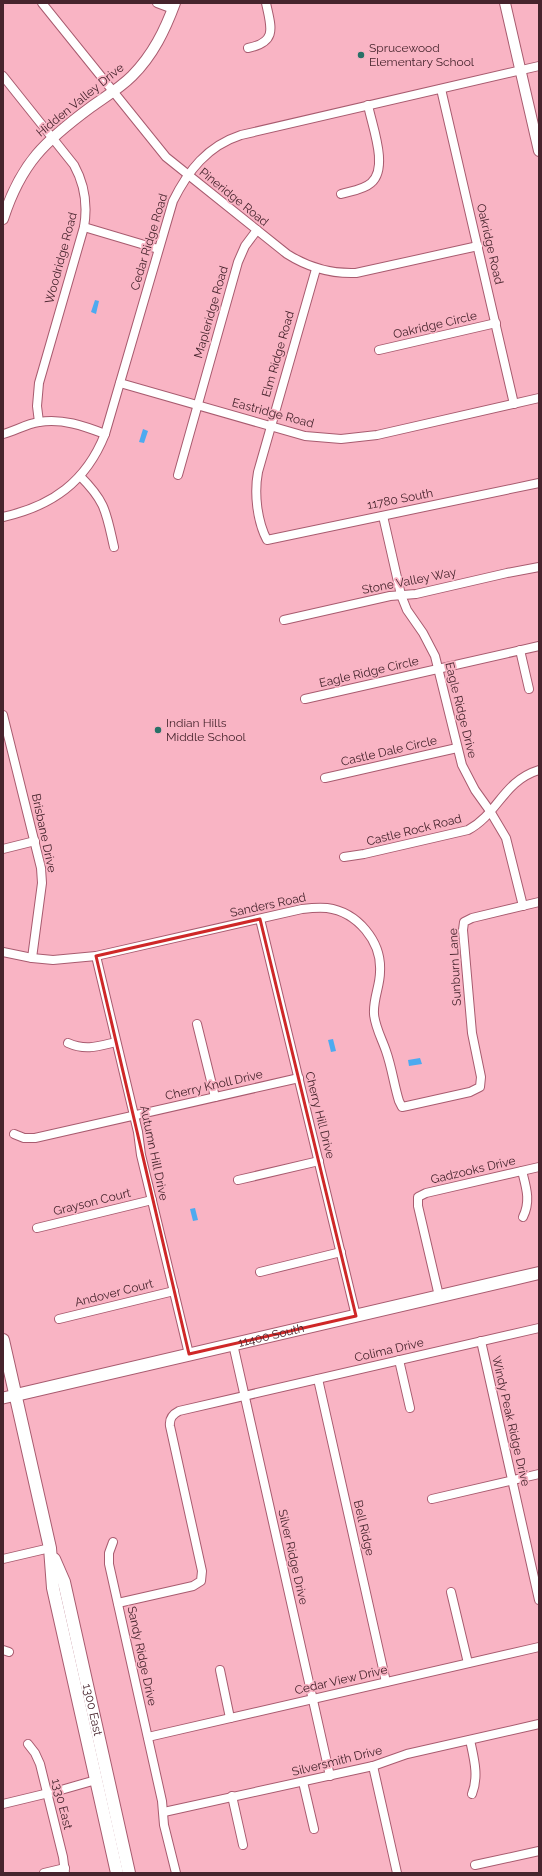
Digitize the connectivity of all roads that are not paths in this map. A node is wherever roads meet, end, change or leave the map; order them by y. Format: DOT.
graph roads {
  1 [pos="42,3"];
  2 [pos="157,3"];
  3 [pos="266,3"];
  4 [pos="505,3"];
  5 [pos="174,6"];
  6 [pos="248,48"];
  7 [pos="539,66"];
  8 [pos="520,70"];
  9 [pos="3,76"];
  10 [pos="441,89"];
  11 [pos="113,92"];
  12 [pos="368,105"];
  13 [pos="52,137"];
  14 [pos="539,151"];
  15 [pos="188,176"];
  16 [pos="341,194"];
  17 [pos="3,219"];
  18 [pos="84,227"];
  19 [pos="257,230"];
  20 [pos="478,246"];
  21 [pos="158,249"];
  22 [pos="316,269"];
  23 [pos="496,324"];
  24 [pos="379,350"];
  25 [pos="120,383"];
  26 [pos="539,398"];
  27 [pos="514,404"];
  28 [pos="197,405"];
  29 [pos="39,422"];
  30 [pos="270,426"];
  31 [pos="3,434"];
  32 [pos="105,434"];
  33 [pos="178,475"];
  34 [pos="80,476"];
  35 [pos="539,483"];
  36 [pos="383,516"];
  37 [pos="3,517"];
  38 [pos="266,540"];
  39 [pos="114,547"];
  40 [pos="539,567"];
  41 [pos="401,595"];
  42 [pos="284,620"];
  43 [pos="539,646"];
  44 [pos="520,650"];
  45 [pos="438,669"];
  46 [pos="529,689"];
  47 [pos="305,699"];
  48 [pos="3,715"];
  49 [pos="457,748"];
  50 [pos="539,770"];
  51 [pos="325,778"];
  52 [pos="490,811"];
  53 [pos="35,841"];
  54 [pos="3,849"];
  55 [pos="344,857"];
  56 [pos="539,902"];
  57 [pos="523,906"];
  58 [pos="260,919"];
  59 [pos="3,952"];
  60 [pos="96,956"];
  61 [pos="32,958"];
  62 [pos="197,1024"];
  63 [pos="116,1042"];
  64 [pos="68,1043"];
  65 [pos="299,1078"];
  66 [pos="480,1087"];
  67 [pos="215,1097"];
  68 [pos="134,1116"];
  69 [pos="14,1134"];
  70 [pos="319,1161"];
  71 [pos="539,1167"];
  72 [pos="522,1171"];
  73 [pos="238,1180"];
  74 [pos="152,1200"];
  75 [pos="523,1217"];
  76 [pos="37,1228"];
  77 [pos="341,1252"];
  78 [pos="260,1272"];
  79 [pos="539,1273"];
  80 [pos="174,1291"];
  81 [pos="439,1296"];
  82 [pos="356,1316"];
  83 [pos="59,1319"];
  84 [pos="539,1328"];
  85 [pos="3,1340"];
  86 [pos="481,1342"];
  87 [pos="233,1344"];
  88 [pos="189,1354"];
  89 [pos="399,1360"];
  90 [pos="318,1379"];
  91 [pos="16,1395"];
  92 [pos="244,1396"];
  93 [pos="3,1398"];
  94 [pos="410,1408"];
  95 [pos="539,1474"];
  96 [pos="512,1480"];
  97 [pos="432,1499"];
  98 [pos="113,1542"];
  99 [pos="50,1548"];
  100 [pos="3,1559"];
  101 [pos="451,1592"];
  102 [pos="539,1600"];
  103 [pos="118,1604"];
  104 [pos="539,1647"];
  105 [pos="468,1663"];
  106 [pos="220,1670"];
  107 [pos="386,1682"];
  108 [pos="312,1699"];
  109 [pos="230,1718"];
  110 [pos="539,1724"];
  111 [pos="148,1737"];
  112 [pos="470,1740"];
  113 [pos="28,1744"];
  114 [pos="373,1766"];
  115 [pos="330,1776"];
  116 [pos="96,1780"];
  117 [pos="303,1782"];
  118 [pos="48,1794"];
  119 [pos="472,1794"];
  120 [pos="232,1796"];
  121 [pos="3,1804"];
  122 [pos="164,1812"];
  123 [pos="314,1829"];
  124 [pos="243,1845"];
  125 [pos="539,1850"];
  126 [pos="475,1865"];
  127 [pos="65,1871"];
  128 [pos="44,1873"];
  129 [pos="117,1873"];
  130 [pos="129,1873"];
  131 [pos="176,1873"];
  132 [pos="397,1873"];
  1 -- 11 [label="street, Pineridge Road"];
  2 -- 5 [label="street"];
  3 -- 6 [label="street"];
  4 -- 8 [label="street"];
  5 -- 11 [label="street, Hidden Valley Drive"];
  7 -- 8 [label="street, Cedar Ridge Road"];
  8 -- 10 [label="street, Cedar Ridge Road"];
  8 -- 14 [label="street"];
  9 -- 13 [label="street, Woodridge Road"];
  10 -- 12 [label="street, Cedar Ridge Road"];
  10 -- 20 [label="street, Oakridge Road"];
  11 -- 13 [label="street, Hidden Valley Drive"];
  11 -- 15 [label="street, Pineridge Road"];
  12 -- 15 [label="street, Cedar Ridge Road"];
  12 -- 16 [label="street"];
  13 -- 17 [label="street, Hidden Valley Drive"];
  13 -- 18 [label="street, Woodridge Road"];
  15 -- 19 [label="street, Pineridge Road"];
  15 -- 21 [label="street, Cedar Ridge Road"];
  18 -- 21 [label="street"];
  18 -- 29 [label="street, Woodridge Road"];
  19 -- 22 [label="street, Pineridge Road"];
  19 -- 28 [label="street, Mapleridge Road"];
  20 -- 22 [label="street, Pineridge Road"];
  20 -- 23 [label="street, Oakridge Road"];
  21 -- 25 [label="street, Cedar Ridge Road"];
  22 -- 30 [label="street, Elm Ridge Road"];
  23 -- 24 [label="street, Oakridge Circle"];
  23 -- 27 [label="street, Oakridge Road"];
  25 -- 28 [label="street, Eastridge Road"];
  25 -- 32 [label="street, Cedar Ridge Road"];
  26 -- 27 [label="street, Eastridge Road"];
  27 -- 30 [label="street, Eastridge Road"];
  28 -- 30 [label="street, Eastridge Road"];
  28 -- 33 [label="street, Mapleridge Road"];
  29 -- 31 [label="street"];
  29 -- 32 [label="street"];
  30 -- 38 [label="street, Elm Ridge Road"];
  32 -- 34 [label="street, Cedar Ridge Road"];
  34 -- 37 [label="street, Cedar Ridge Road"];
  34 -- 39 [label="street"];
  35 -- 36 [label="street, 11780 South"];
  36 -- 38 [label="street, 11780 South"];
  36 -- 41 [label="street, Eagle Ridge Drive"];
  40 -- 41 [label="street, Stone Valley Way"];
  41 -- 42 [label="street, Stone Valley Way"];
  41 -- 45 [label="street, Eagle Ridge Drive"];
  43 -- 44 [label="street, Eagle Ridge Circle"];
  44 -- 45 [label="street, Eagle Ridge Circle"];
  44 -- 46 [label="street"];
  45 -- 47 [label="street, Eagle Ridge Circle"];
  45 -- 49 [label="street, Eagle Ridge Drive"];
  48 -- 53 [label="street, Brisbane Drive"];
  49 -- 51 [label="street, Castle Dale Circle"];
  49 -- 52 [label="street, Eagle Ridge Drive"];
  50 -- 52 [label="street, Castle Rock Road"];
  52 -- 55 [label="street, Castle Rock Road"];
  52 -- 57 [label="street, Eagle Ridge Drive"];
  53 -- 54 [label="street"];
  53 -- 61 [label="street, Brisbane Drive"];
  56 -- 57 [label="street, Sunburn Lane"];
  57 -- 66 [label="street, Sunburn Lane"];
  58 -- 60 [label="street, Sanders Road"];
  58 -- 65 [label="street, Cherry Hill Drive"];
  58 -- 66 [label="street, Sanders Road"];
  59 -- 61 [label="street, Sanders Road"];
  60 -- 61 [label="street, Sanders Road"];
  60 -- 63 [label="street, Autumn Hill Drive"];
  62 -- 67 [label="street"];
  63 -- 64 [label="street"];
  63 -- 68 [label="street, Autumn Hill Drive"];
  65 -- 67 [label="street, Cherry Knoll Drive"];
  65 -- 70 [label="street, Cherry Hill Drive"];
  67 -- 68 [label="street, Cherry Knoll Drive"];
  68 -- 69 [label="street, Cherry Knoll Drive"];
  68 -- 74 [label="street, Autumn Hill Drive"];
  70 -- 73 [label="street"];
  70 -- 77 [label="street, Cherry Hill Drive"];
  71 -- 72 [label="street, Gadzooks Drive"];
  72 -- 75 [label="street"];
  72 -- 81 [label="street, Gadzooks Drive"];
  74 -- 76 [label="street, Grayson Court"];
  74 -- 80 [label="street, Autumn Hill Drive"];
  77 -- 78 [label="street"];
  77 -- 82 [label="street, Cherry Hill Drive"];
  79 -- 81 [label="main road, 11400 South"];
  80 -- 83 [label="street, Andover Court"];
  80 -- 88 [label="street, Autumn Hill Drive"];
  81 -- 82 [label="main road, 11400 South"];
  82 -- 87 [label="main road, 11400 South"];
  84 -- 86 [label="street, Colima Drive"];
  85 -- 91 [label="main road, 1300 East"];
  86 -- 89 [label="street, Colima Drive"];
  86 -- 96 [label="street, Windy Peak Ridge Drive"];
  87 -- 88 [label="main road, 11400 South"];
  87 -- 92 [label="street, Silver Ridge Drive"];
  88 -- 91 [label="main road, 11400 South"];
  89 -- 90 [label="street, Colima Drive"];
  89 -- 94 [label="street"];
  90 -- 92 [label="street, Colima Drive"];
  90 -- 107 [label="street, Bell Ridge"];
  91 -- 93 [label="main road, 11400 South"];
  91 -- 99 [label="main road, 1300 East"];
  92 -- 103 [label="street, Sandy Ridge Drive"];
  92 -- 108 [label="street, Silver Ridge Drive"];
  95 -- 96 [label="street"];
  96 -- 97 [label="street"];
  96 -- 102 [label="street, Windy Peak Ridge Drive"];
  98 -- 103 [label="street"];
  99 -- 100 [label="street"];
  99 -- 116 [label="main road, 1300 East"];
  99 -- 130 [label="main road, 1300 East"];
  101 -- 105 [label="street"];
  103 -- 111 [label="street, Sandy Ridge Drive"];
  104 -- 105 [label="street, Cedar View Drive"];
  105 -- 107 [label="street, Cedar View Drive"];
  106 -- 109 [label="street"];
  107 -- 108 [label="street, Cedar View Drive"];
  108 -- 109 [label="street, Cedar View Drive"];
  108 -- 115 [label="street, Silver Ridge Drive"];
  109 -- 111 [label="street, Cedar View Drive"];
  110 -- 112 [label="street, Silversmith Drive"];
  111 -- 122 [label="street, Sandy Ridge Drive"];
  112 -- 114 [label="street, Silversmith Drive"];
  112 -- 119 [label="street"];
  113 -- 118 [label="street, 1330 East"];
  114 -- 115 [label="street, Silversmith Drive"];
  114 -- 132 [label="street"];
  115 -- 117 [label="street, Silversmith Drive"];
  116 -- 118 [label="street"];
  116 -- 129 [label="main road, 1300 East"];
  117 -- 120 [label="street, Silversmith Drive"];
  117 -- 123 [label="street"];
  118 -- 121 [label="street"];
  118 -- 127 [label="street, 1330 East"];
  120 -- 122 [label="street, Silversmith Drive"];
  120 -- 124 [label="street"];
  122 -- 131 [label="street, Sandy Ridge Drive"];
  125 -- 126 [label="street"];
  127 -- 128 [label="street"];
}
